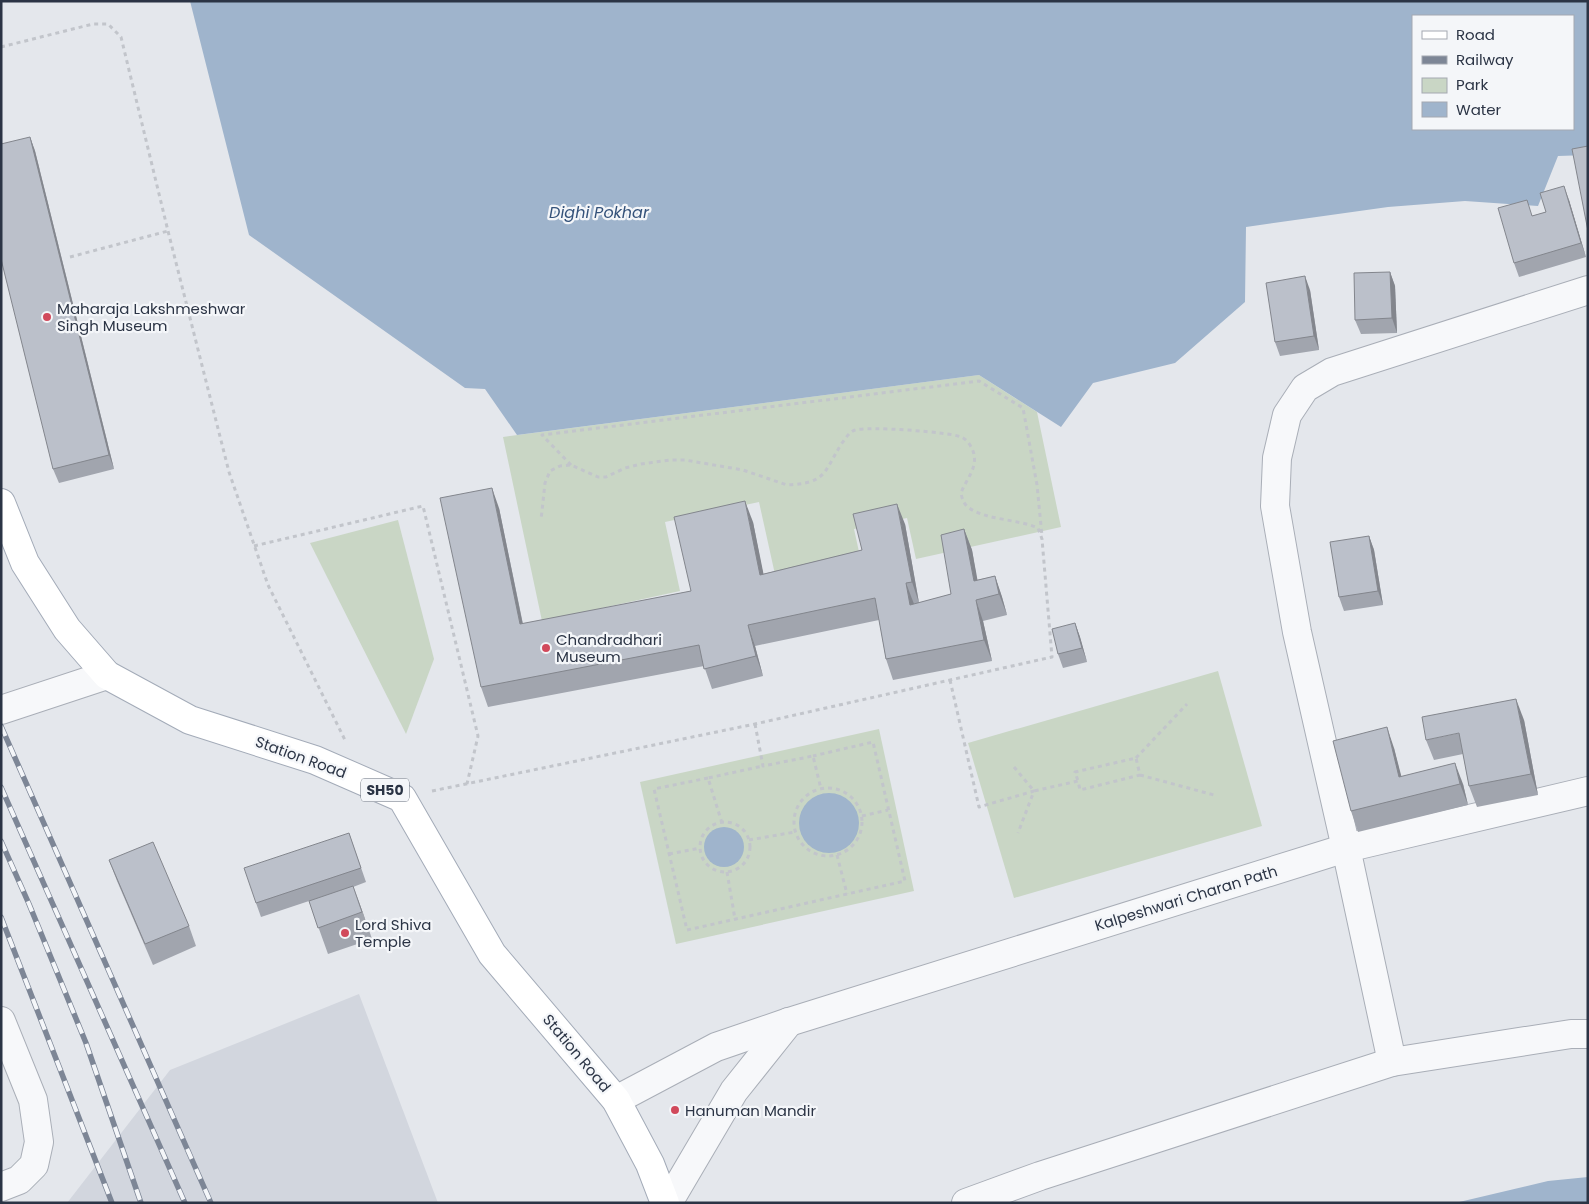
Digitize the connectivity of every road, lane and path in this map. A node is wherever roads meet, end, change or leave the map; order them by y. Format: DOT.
graph roads {
  1 [pos="1,47"];
  2 [pos="168,231"];
  3 [pos="70,257"];
  4 [pos="1588,290"];
  5 [pos="572,464"];
  6 [pos="1,504"];
  7 [pos="541,520"];
  8 [pos="1042,539"];
  9 [pos="254,546"];
  10 [pos="107,675"];
  11 [pos="950,680"];
  12 [pos="1187,704"];
  13 [pos="1,710"];
  14 [pos="755,724"];
  15 [pos="813,756"];
  16 [pos="1136,758"];
  17 [pos="764,766"];
  18 [pos="1014,767"];
  19 [pos="1140,775"];
  20 [pos="708,778"];
  21 [pos="365,781"];
  22 [pos="1078,781"];
  23 [pos="467,784"];
  24 [pos="821,789"];
  25 [pos="1034,791"];
  26 [pos="1588,791"];
  27 [pos="1214,795"];
  28 [pos="402,798"];
  29 [pos="888,810"];
  30 [pos="862,816"];
  31 [pos="722,823"];
  32 [pos="795,832"];
  33 [pos="1018,833"];
  34 [pos="748,840"];
  35 [pos="700,848"];
  36 [pos="1346,848"];
  37 [pos="669,854"];
  38 [pos="837,855"];
  39 [pos="726,872"];
  40 [pos="847,894"];
  41 [pos="735,919"];
  42 [pos="1,1021"];
  43 [pos="788,1022"];
  44 [pos="1588,1034"];
  45 [pos="1392,1062"];
  46 [pos="616,1100"];
  47 [pos="1,1187"];
  48 [pos="666,1203"];
  49 [pos="966,1203"];
  1 -- 2 [label="path"];
  2 -- 3 [label="path"];
  2 -- 9 [label="path"];
  4 -- 36 [label="street"];
  5 -- 7 [label="path"];
  5 -- 8 [label="path"];
  5 -- 8 [label="path"];
  6 -- 10 [label="main road, Station Road / SH50"];
  8 -- 11 [label="path"];
  9 -- 21 [label="path"];
  9 -- 23 [label="path"];
  10 -- 13 [label="street"];
  10 -- 21 [label="main road, Station Road / SH50"];
  11 -- 14 [label="path"];
  11 -- 25 [label="path"];
  12 -- 16 [label="path"];
  14 -- 17 [label="path"];
  14 -- 23 [label="path"];
  15 -- 17 [label="path"];
  15 -- 24 [label="path"];
  15 -- 29 [label="path"];
  16 -- 19 [label="path"];
  16 -- 22 [label="path"];
  17 -- 20 [label="path"];
  18 -- 25 [label="path"];
  19 -- 22 [label="path"];
  19 -- 27 [label="path"];
  20 -- 31 [label="path"];
  20 -- 37 [label="path"];
  21 -- 28 [label="main road, Station Road / SH50"];
  22 -- 25 [label="path"];
  23 -- 28 [label="path"];
  24 -- 30 [label="path"];
  24 -- 32 [label="path"];
  25 -- 33 [label="path"];
  26 -- 36 [label="street, Kalpeshwari Charan Path"];
  28 -- 46 [label="main road, Station Road / SH50"];
  29 -- 30 [label="path"];
  29 -- 40 [label="path"];
  30 -- 38 [label="path"];
  31 -- 34 [label="path"];
  31 -- 35 [label="path"];
  32 -- 34 [label="path"];
  32 -- 38 [label="path"];
  34 -- 39 [label="path"];
  35 -- 37 [label="path"];
  35 -- 39 [label="path"];
  36 -- 43 [label="street, Kalpeshwari Charan Path"];
  36 -- 45 [label="street"];
  37 -- 41 [label="path"];
  38 -- 40 [label="path"];
  39 -- 41 [label="path"];
  40 -- 41 [label="path"];
  42 -- 47 [label="street"];
  43 -- 46 [label="street, Kalpeshwari Charan Path"];
  43 -- 48 [label="street"];
  44 -- 45 [label="street"];
  45 -- 49 [label="street"];
  46 -- 48 [label="main road, Station Road / SH50"];
}
